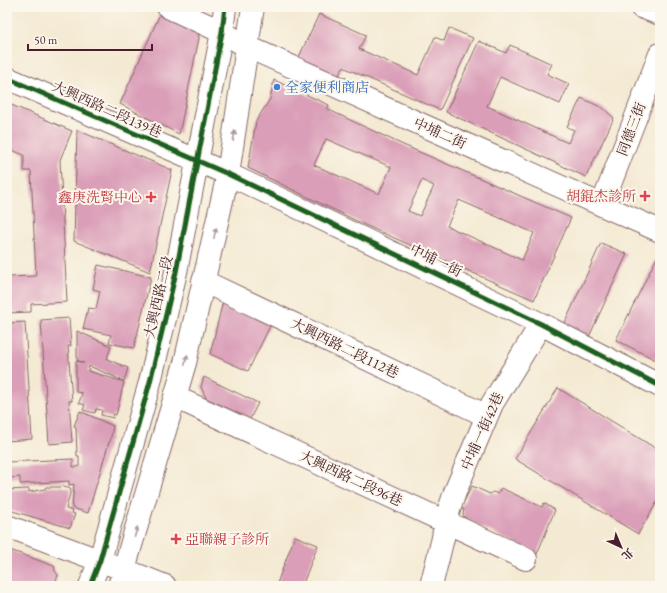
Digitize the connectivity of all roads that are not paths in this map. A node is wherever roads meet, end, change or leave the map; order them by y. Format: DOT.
graph roads {
  1 [pos="168,7"];
  2 [pos="225,7"];
  3 [pos="253,7"];
  4 [pos="641,7"];
  5 [pos="660,14"];
  6 [pos="222,32"];
  7 [pos="248,47"];
  8 [pos="660,54"];
  9 [pos="7,78"];
  10 [pos="198,162"];
  11 [pos="228,174"];
  12 [pos="602,205"];
  13 [pos="660,231"];
  14 [pos="203,281"];
  15 [pos="540,324"];
  16 [pos="660,386"];
  17 [pos="175,397"];
  18 [pos="487,416"];
  19 [pos="445,522"];
  20 [pos="7,526"];
  21 [pos="526,559"];
  22 [pos="100,560"];
  23 [pos="122,578"];
  24 [pos="90,586"];
  25 [pos="165,586"];
  26 [pos="431,586"];
  1 -- 6 [label="street, 中埔二街"];
  2 -- 6 [label="street, 大興西路二段"];
  3 -- 7 [label="street"];
  4 -- 5 [label="street"];
  6 -- 7 [label="street, 中埔二街"];
  6 -- 10 [label="street, 大興西路二段"];
  11 -- 7 [label="street, one-way"];
  7 -- 12 [label="street, 中埔二街"];
  8 -- 12 [label="street, 同德三街"];
  9 -- 10 [label="street, 大興西路二段139巷"];
  10 -- 11 [label="street, 中埔一街"];
  10 -- 22 [label="street, 大興西路二段"];
  14 -- 11 [label="street, one-way"];
  11 -- 15 [label="street, 中埔一街"];
  12 -- 13 [label="street, 中埔二街"];
  17 -- 14 [label="street, one-way"];
  14 -- 18 [label="street, 大興西路二段112巷"];
  15 -- 16 [label="street, 中埔一街"];
  15 -- 18 [label="street, 中埔一街42巷"];
  17 -- 19 [label="street, 大興西路二段96巷"];
  23 -- 17 [label="street, one-way"];
  18 -- 19 [label="street, 中埔一街42巷"];
  19 -- 21 [label="street, 大興西路二段96巷"];
  19 -- 26 [label="street, 中埔一街42巷"];
  20 -- 22 [label="street"];
  22 -- 23 [label="street"];
  22 -- 24 [label="street, 大興西路二段"];
  23 -- 25 [label="street"];
}
